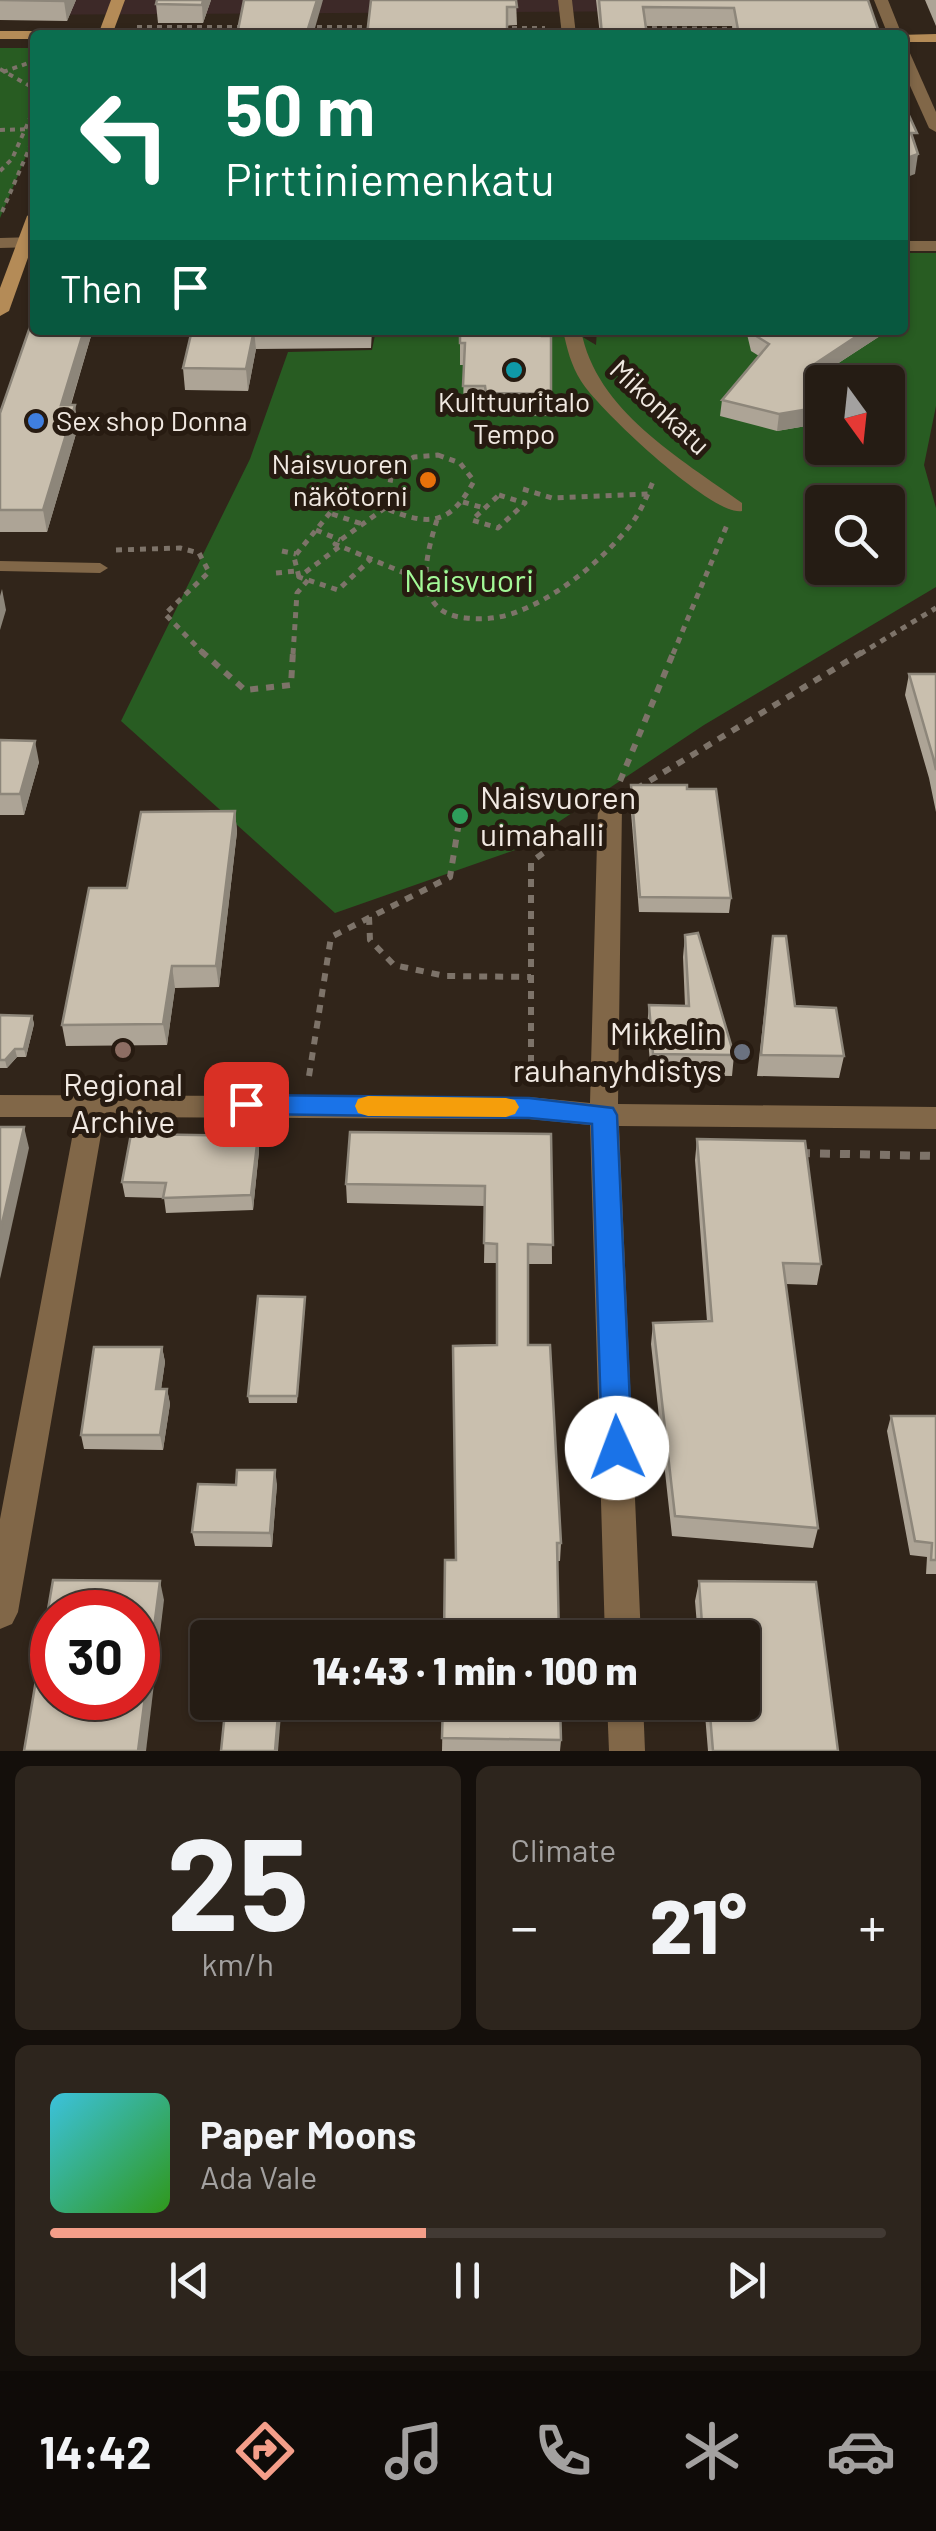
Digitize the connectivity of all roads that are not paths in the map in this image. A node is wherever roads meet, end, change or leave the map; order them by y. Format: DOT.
graph roads {
  1 [pos="118,0"];
  2 [pos="565,0"];
  3 [pos="881,0"];
  4 [pos="106,30"];
  5 [pos="568,30"];
  6 [pos="893,30"];
  7 [pos="0,35"];
  8 [pos="30,35"];
  9 [pos="908,38"];
  10 [pos="936,38"];
  11 [pos="908,65"];
  12 [pos="936,128"];
  13 [pos="0,243"];
  14 [pos="30,243"];
  15 [pos="908,246"];
  16 [pos="936,246"];
  17 [pos="0,311"];
  18 [pos="572,335"];
  19 [pos="735,508"];
  20 [pos="103,559"];
  21 [pos="0,566"];
  22 [pos="610,805"];
  23 [pos="92,1105"];
  24 [pos="0,1106"];
  25 [pos="604,1115"];
  26 [pos="936,1118"];
  27 [pos="0,1612"];
  28 [pos="623,1620"];
  29 [pos="626,1720"];
  30 [pos="627,1751"];
  1 -- 4 [label="main road"];
  2 -- 5 [label="street"];
  3 -- 6 [label="street"];
  7 -- 8 [label="main road"];
  9 -- 10 [label="main road"];
  11 -- 12 [label="street"];
  13 -- 14 [label="street"];
  14 -- 17 [label="main road"];
  15 -- 16 [label="street"];
  18 -- 19 [label="street, Mikonkatu"];
  20 -- 21 [label="lane"];
  22 -- 25 [label="street"];
  23 -- 24 [label="street"];
  23 -- 25 [label="street"];
  23 -- 27 [label="street"];
  25 -- 26 [label="street"];
  25 -- 28 [label="street"];
  29 -- 30 [label="street"];
}
